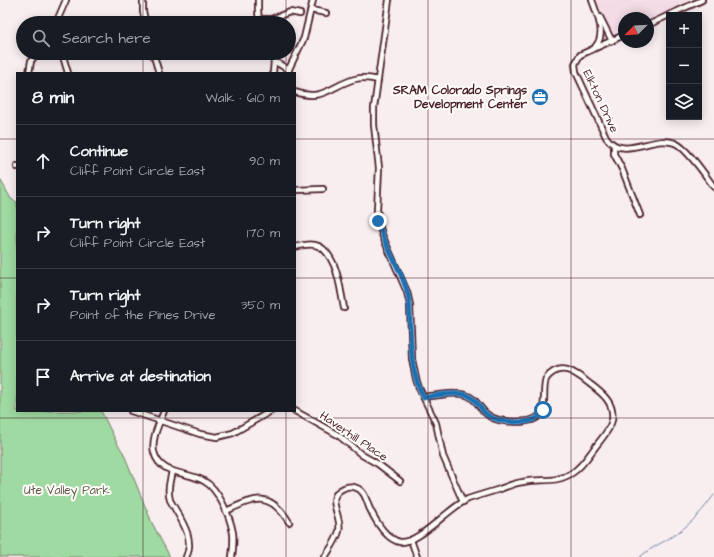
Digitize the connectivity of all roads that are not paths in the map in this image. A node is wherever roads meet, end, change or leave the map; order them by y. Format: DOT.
graph roads {
  1 [pos="66,0"];
  2 [pos="144,0"];
  3 [pos="258,0"];
  4 [pos="313,0"];
  5 [pos="389,0"];
  6 [pos="592,0"];
  7 [pos="702,0"];
  8 [pos="311,10"];
  9 [pos="676,12"];
  10 [pos="326,13"];
  11 [pos="300,14"];
  12 [pos="59,16"];
  13 [pos="144,16"];
  14 [pos="259,16"];
  15 [pos="279,16"];
  16 [pos="666,16"];
  17 [pos="654,22"];
  18 [pos="618,38"];
  19 [pos="612,41"];
  20 [pos="593,49"];
  21 [pos="296,54"];
  22 [pos="32,60"];
  23 [pos="64,60"];
  24 [pos="155,60"];
  25 [pos="293,60"];
  26 [pos="274,61"];
  27 [pos="288,71"];
  28 [pos="29,72"];
  29 [pos="68,72"];
  30 [pos="159,72"];
  31 [pos="273,72"];
  32 [pos="378,80"];
  33 [pos="296,92"];
  34 [pos="614,146"];
  35 [pos="714,187"];
  36 [pos="323,189"];
  37 [pos="296,190"];
  38 [pos="640,215"];
  39 [pos="296,246"];
  40 [pos="344,308"];
  41 [pos="424,398"];
  42 [pos="134,412"];
  43 [pos="164,412"];
  44 [pos="269,412"];
  45 [pos="296,412"];
  46 [pos="160,422"];
  47 [pos="172,471"];
  48 [pos="400,481"];
  49 [pos="463,502"];
  50 [pos="226,511"];
  51 [pos="289,522"];
  52 [pos="411,540"];
  53 [pos="186,557"];
  54 [pos="232,557"];
  55 [pos="325,557"];
  56 [pos="417,557"];
  1 -- 12 [label="street"];
  2 -- 13 [label="street"];
  3 -- 14 [label="street"];
  4 -- 8 [label="street"];
  5 -- 32 [label="street"];
  6 -- 19 [label="street"];
  6 -- 20 [label="street"];
  7 -- 9 [label="street"];
  8 -- 10 [label="street"];
  8 -- 21 [label="street"];
  11 -- 15 [label="street"];
  16 -- 17 [label="street"];
  18 -- 19 [label="street"];
  19 -- 20 [label="street"];
  20 -- 34 [label="street, Elkton Drive"];
  22 -- 28 [label="street"];
  23 -- 29 [label="street"];
  24 -- 30 [label="street"];
  25 -- 27 [label="street"];
  26 -- 27 [label="street"];
  26 -- 31 [label="street"];
  32 -- 33 [label="street"];
  32 -- 41 [label="street"];
  34 -- 35 [label="street, Elkton Drive"];
  34 -- 38 [label="street"];
  36 -- 37 [label="street"];
  39 -- 40 [label="street"];
  41 -- 49 [label="street"];
  41 -- 49 [label="street"];
  42 -- 46 [label="street"];
  43 -- 46 [label="street"];
  44 -- 46 [label="street"];
  45 -- 48 [label="street, Haverhill Place"];
  46 -- 47 [label="street"];
  47 -- 50 [label="street"];
  47 -- 53 [label="street"];
  49 -- 52 [label="street"];
  50 -- 51 [label="street"];
  50 -- 54 [label="street"];
  52 -- 55 [label="street"];
  52 -- 56 [label="street"];
}
